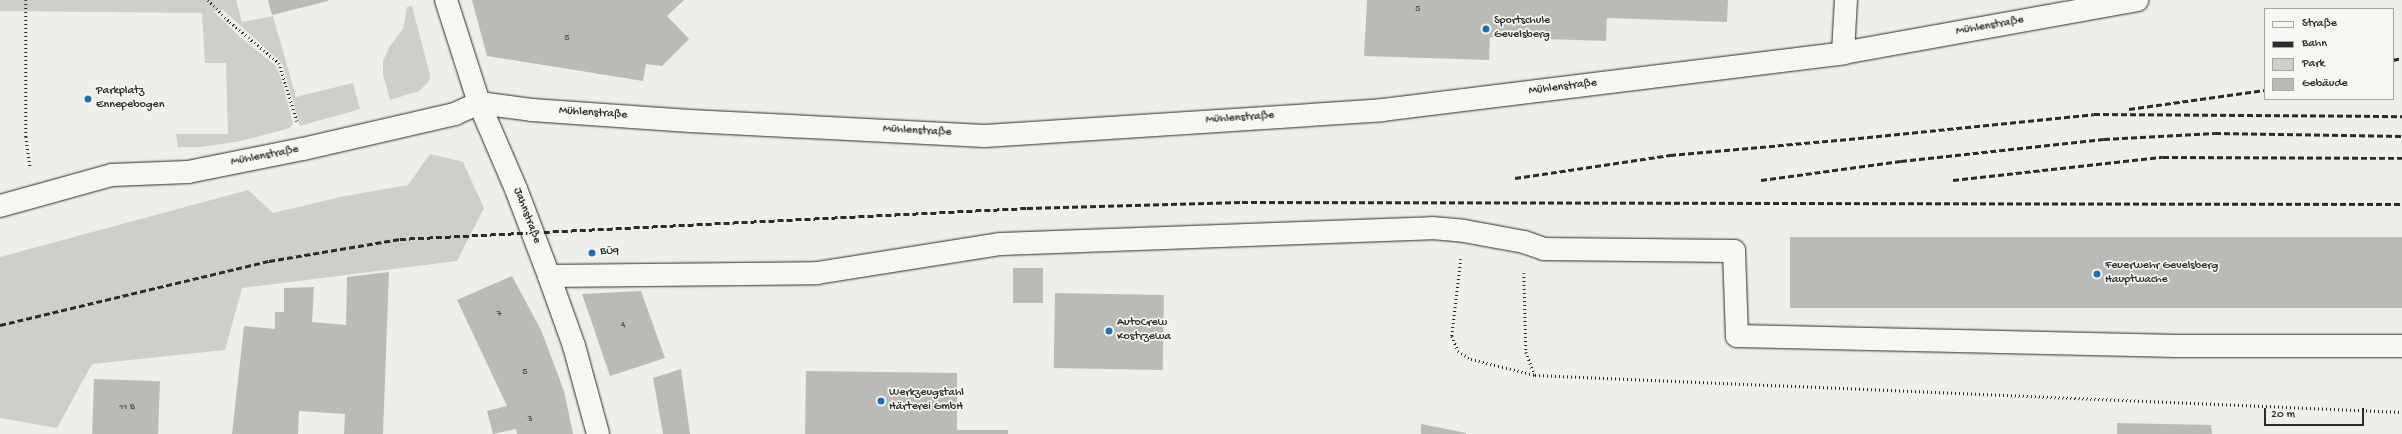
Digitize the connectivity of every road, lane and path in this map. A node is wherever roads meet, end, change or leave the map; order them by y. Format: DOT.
graph roads {
  1 [pos="26,0"];
  2 [pos="208,0"];
  3 [pos="446,0"];
  4 [pos="1846,0"];
  5 [pos="2137,0"];
  6 [pos="1843,54"];
  7 [pos="479,103"];
  8 [pos="303,149"];
  9 [pos="35,196"];
  10 [pos="0,206"];
  11 [pos="1464,231"];
  12 [pos="1524,242"];
  13 [pos="549,276"];
  14 [pos="2402,346"];
  15 [pos="1535,375"];
  16 [pos="2402,412"];
  17 [pos="598,434"];
  1 -- 9 [label="path"];
  2 -- 8 [label="path"];
  3 -- 7 [label="street, Jahnstraße"];
  4 -- 6 [label="street"];
  5 -- 6 [label="street, Mühlenstraße"];
  6 -- 7 [label="street, Mühlenstraße"];
  7 -- 8 [label="street, Mühlenstraße"];
  7 -- 13 [label="street, Jahnstraße"];
  8 -- 9 [label="street, Mühlenstraße"];
  9 -- 10 [label="street, Mühlenstraße"];
  11 -- 12 [label="street"];
  11 -- 13 [label="street"];
  11 -- 15 [label="path"];
  12 -- 14 [label="street"];
  12 -- 15 [label="path"];
  13 -- 17 [label="street, Jahnstraße"];
  15 -- 16 [label="path"];
}
